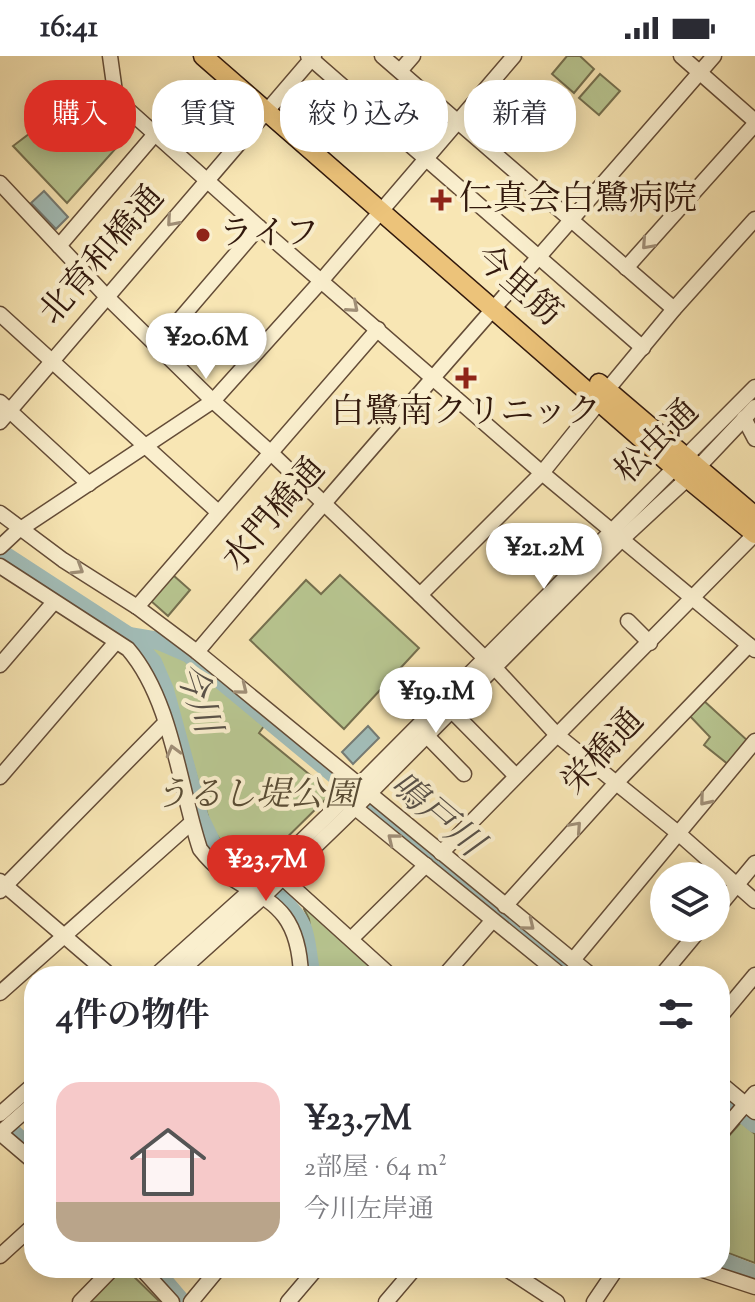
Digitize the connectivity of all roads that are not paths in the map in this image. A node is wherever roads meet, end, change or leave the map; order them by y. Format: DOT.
graph roads {
  1 [pos="110,56"];
  2 [pos="203,56"];
  3 [pos="222,56"];
  4 [pos="382,56"];
  5 [pos="413,56"];
  6 [pos="514,56"];
  7 [pos="681,56"];
  8 [pos="714,56"];
  9 [pos="311,57"];
  10 [pos="400,71"];
  11 [pos="700,73"];
  12 [pos="271,107"];
  13 [pos="457,120"];
  14 [pos="755,122"];
  15 [pos="152,131"];
  16 [pos="152,138"];
  17 [pos="175,152"];
  18 [pos="425,157"];
  19 [pos="207,181"];
  20 [pos="0,183"];
  21 [pos="384,206"];
  22 [pos="755,219"];
  23 [pos="572,220"];
  24 [pos="259,227"];
  25 [pos="59,246"];
  26 [pos="539,258"];
  27 [pos="626,268"];
  28 [pos="322,280"];
  29 [pos="107,297"];
  30 [pos="498,305"];
  31 [pos="674,309"];
  32 [pos="0,314"];
  33 [pos="378,329"];
  34 [pos="157,346"];
  35 [pos="643,348"];
  36 [pos="52,360"];
  37 [pos="435,378"];
  38 [pos="755,387"];
  39 [pos="603,396"];
  40 [pos="213,401"];
  41 [pos="3,411"];
  42 [pos="750,412"];
  43 [pos="755,439"];
  44 [pos="145,447"];
  45 [pos="270,452"];
  46 [pos="687,468"];
  47 [pos="542,473"];
  48 [pos="89,484"];
  49 [pos="323,502"];
  50 [pos="218,512"];
  51 [pos="0,513"];
  52 [pos="755,516"];
  53 [pos="19,530"];
  54 [pos="755,534"];
  55 [pos="616,535"];
  56 [pos="0,547"];
  57 [pos="0,566"];
  58 [pos="420,595"];
  59 [pos="694,599"];
  60 [pos="54,602"];
  61 [pos="137,607"];
  62 [pos="628,621"];
  63 [pos="116,642"];
  64 [pos="650,643"];
  65 [pos="752,647"];
  66 [pos="197,652"];
  67 [pos="490,664"];
  68 [pos="0,665"];
  69 [pos="452,711"];
  70 [pos="165,723"];
  71 [pos="557,735"];
  72 [pos="427,736"];
  73 [pos="755,741"];
  74 [pos="464,774"];
  75 [pos="516,776"];
  76 [pos="0,777"];
  77 [pos="616,783"];
  78 [pos="364,789"];
  79 [pos="350,803"];
  80 [pos="191,823"];
  81 [pos="678,833"];
  82 [pos="441,853"];
  83 [pos="755,863"];
  84 [pos="426,865"];
  85 [pos="278,874"];
  86 [pos="737,885"];
  87 [pos="2,886"];
  88 [pos="258,893"];
  89 [pos="730,893"];
  90 [pos="755,901"];
  91 [pos="505,906"];
  92 [pos="492,921"];
  93 [pos="64,935"];
  94 [pos="351,939"];
  95 [pos="689,942"];
  96 [pos="573,960"];
  97 [pos="30,966"];
  98 [pos="100,966"];
  99 [pos="167,966"];
  100 [pos="185,966"];
  101 [pos="301,966"];
  102 [pos="380,966"];
  103 [pos="453,966"];
  104 [pos="550,966"];
  105 [pos="580,966"];
  106 [pos="669,966"];
  107 [pos="24,971"];
  108 [pos="755,975"];
  109 [pos="0,993"];
  110 [pos="730,1005"];
  111 [pos="24,1097"];
  112 [pos="24,1110"];
  113 [pos="2,1126"];
  114 [pos="24,1151"];
  115 [pos="24,1234"];
  116 [pos="0,1256"];
  117 [pos="103,1278"];
  118 [pos="150,1278"];
  119 [pos="211,1278"];
  120 [pos="308,1278"];
  121 [pos="406,1278"];
  122 [pos="518,1278"];
  123 [pos="610,1278"];
  124 [pos="728,1278"];
  125 [pos="755,1287"];
  126 [pos="547,1300"];
  127 [pos="80,1302"];
  128 [pos="172,1302"];
  129 [pos="191,1302"];
  130 [pos="288,1302"];
  131 [pos="386,1302"];
  132 [pos="594,1302"];
  1 -- 15 [label="street"];
  2 -- 12 [label="main road, 今里筋"];
  3 -- 12 [label="main road, 今里筋"];
  4 -- 10 [label="street"];
  5 -- 10 [label="street"];
  6 -- 13 [label="street"];
  7 -- 11 [label="street"];
  8 -- 11 [label="street, 水門橋通"];
  9 -- 12 [label="street, 北育和橋通"];
  9 -- 18 [label="street"];
  10 -- 13 [label="street"];
  11 -- 14 [label="street"];
  11 -- 23 [label="street, 水門橋通"];
  12 -- 19 [label="street, 北育和橋通"];
  12 -- 21 [label="main road, 今里筋"];
  13 -- 18 [label="street"];
  13 -- 23 [label="street"];
  14 -- 27 [label="street, one-way"];
  16 -- 25 [label="street"];
  17 -- 19 [label="street"];
  18 -- 21 [label="street"];
  18 -- 26 [label="street"];
  19 -- 24 [label="street"];
  19 -- 29 [label="street, 北育和橋通, one-way"];
  20 -- 25 [label="street"];
  21 -- 28 [label="street"];
  21 -- 30 [label="main road, 今里筋"];
  22 -- 31 [label="street"];
  23 -- 26 [label="street, 水門橋通"];
  23 -- 27 [label="street"];
  24 -- 28 [label="street"];
  24 -- 34 [label="street"];
  25 -- 29 [label="street"];
  26 -- 30 [label="street, 水門橋通"];
  26 -- 35 [label="street"];
  27 -- 31 [label="street"];
  28 -- 33 [label="street, one-way"];
  28 -- 40 [label="street"];
  29 -- 34 [label="street"];
  29 -- 36 [label="street, 北育和橋通"];
  30 -- 37 [label="street, 水門橋通"];
  30 -- 39 [label="main road, 今里筋"];
  31 -- 35 [label="street"];
  32 -- 36 [label="street"];
  33 -- 37 [label="street"];
  33 -- 45 [label="street"];
  34 -- 40 [label="street"];
  35 -- 39 [label="street"];
  36 -- 41 [label="street, 北育和橋通"];
  36 -- 44 [label="street"];
  37 -- 47 [label="street"];
  37 -- 49 [label="street, 水門橋通"];
  38 -- 46 [label="street, 松虫通"];
  39 -- 46 [label="main road, 今里筋"];
  39 -- 47 [label="street"];
  40 -- 44 [label="street"];
  40 -- 45 [label="street"];
  41 -- 48 [label="street"];
  42 -- 43 [label="street"];
  42 -- 46 [label="street, 松虫通"];
  44 -- 48 [label="street"];
  44 -- 50 [label="street"];
  45 -- 49 [label="street"];
  45 -- 50 [label="street"];
  46 -- 52 [label="main road, 今里筋"];
  46 -- 54 [label="main road, 今里筋"];
  46 -- 55 [label="street, 松虫通"];
  47 -- 55 [label="street"];
  47 -- 58 [label="street"];
  48 -- 53 [label="street"];
  49 -- 58 [label="street"];
  49 -- 66 [label="street, 水門橋通"];
  50 -- 61 [label="street"];
  51 -- 53 [label="street"];
  53 -- 56 [label="street"];
  53 -- 61 [label="street, one-way"];
  54 -- 59 [label="street"];
  55 -- 59 [label="street"];
  55 -- 67 [label="street, 松虫通"];
  57 -- 60 [label="street"];
  58 -- 67 [label="street"];
  59 -- 64 [label="street"];
  59 -- 65 [label="street"];
  60 -- 63 [label="street"];
  60 -- 68 [label="street"];
  61 -- 66 [label="street"];
  62 -- 64 [label="street"];
  63 -- 70 [label="street"];
  63 -- 76 [label="street"];
  64 -- 71 [label="street"];
  65 -- 77 [label="street, 栄橋通"];
  66 -- 78 [label="street, one-way"];
  67 -- 69 [label="street, 松虫通"];
  67 -- 71 [label="street"];
  67 -- 78 [label="street, 松虫通"];
  69 -- 72 [label="street, 松虫通"];
  69 -- 75 [label="street"];
  80 -- 70 [label="street, one-way"];
  70 -- 87 [label="street"];
  71 -- 75 [label="street"];
  71 -- 77 [label="street"];
  72 -- 74 [label="street"];
  72 -- 78 [label="street, 松虫通"];
  73 -- 81 [label="street, one-way"];
  75 -- 82 [label="street"];
  77 -- 81 [label="street"];
  91 -- 77 [label="street, 栄橋通, one-way"];
  78 -- 79 [label="street, 松虫通"];
  78 -- 82 [label="street"];
  84 -- 79 [label="street, one-way"];
  79 -- 85 [label="street, 松虫通"];
  80 -- 88 [label="street"];
  80 -- 93 [label="street"];
  81 -- 86 [label="street"];
  81 -- 96 [label="street"];
  82 -- 91 [label="street"];
  83 -- 86 [label="street"];
  84 -- 92 [label="street"];
  84 -- 94 [label="street"];
  85 -- 88 [label="street, 松虫通"];
  85 -- 94 [label="street"];
  86 -- 89 [label="street"];
  86 -- 90 [label="street"];
  87 -- 93 [label="street"];
  88 -- 99 [label="street, 松虫通"];
  88 -- 100 [label="street, 松虫通"];
  88 -- 101 [label="street"];
  91 -- 96 [label="street, one-way"];
  92 -- 103 [label="street"];
  92 -- 104 [label="street"];
  93 -- 97 [label="street"];
  93 -- 98 [label="street"];
  94 -- 102 [label="street"];
  95 -- 106 [label="street"];
  96 -- 105 [label="street"];
  107 -- 109 [label="street"];
  108 -- 110 [label="street"];
  111 -- 113 [label="street"];
  112 -- 113 [label="street"];
  113 -- 114 [label="street"];
  115 -- 116 [label="street"];
  117 -- 127 [label="street"];
  118 -- 128 [label="street"];
  119 -- 129 [label="street"];
  120 -- 130 [label="street"];
  121 -- 131 [label="street"];
  122 -- 126 [label="street"];
  123 -- 132 [label="street"];
  124 -- 125 [label="street"];
}
